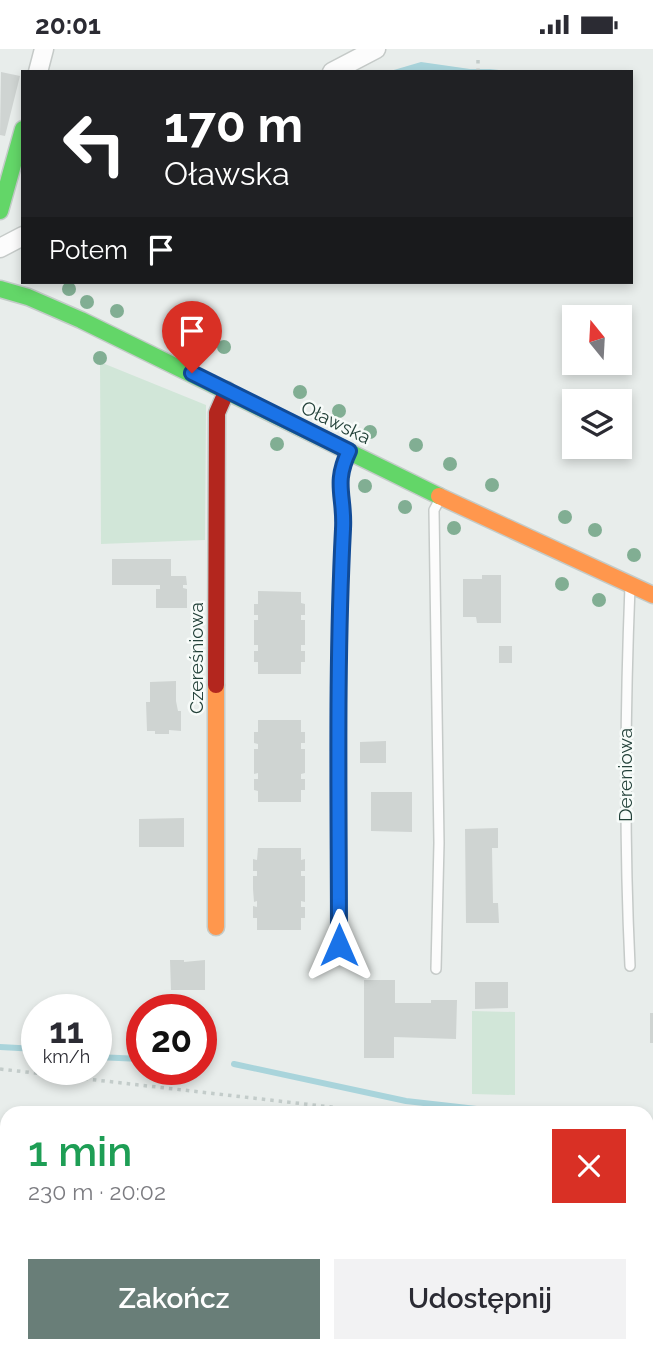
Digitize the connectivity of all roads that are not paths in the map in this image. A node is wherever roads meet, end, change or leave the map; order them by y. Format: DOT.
graph roads {
  1 [pos="44,49"];
  2 [pos="376,49"];
  3 [pos="39,70"];
  4 [pos="336,70"];
  5 [pos="21,136"];
  6 [pos="0,212"];
  7 [pos="21,237"];
  8 [pos="0,248"];
  9 [pos="0,289"];
  10 [pos="227,390"];
  11 [pos="349,451"];
  12 [pos="441,496"];
  13 [pos="630,584"];
  14 [pos="653,595"];
  15 [pos="216,927"];
  16 [pos="339,945"];
  17 [pos="630,966"];
  18 [pos="436,969"];
  1 -- 3 [label="street"];
  2 -- 4 [label="street"];
  5 -- 6 [label="street"];
  7 -- 8 [label="street"];
  9 -- 10 [label="street, Oławska"];
  10 -- 11 [label="street, Oławska"];
  10 -- 15 [label="street, Czereśniowa"];
  11 -- 12 [label="street, Oławska"];
  11 -- 16 [label="lane"];
  12 -- 13 [label="street, Oławska"];
  12 -- 18 [label="lane"];
  13 -- 14 [label="street, Oławska"];
  13 -- 17 [label="lane, Dereniowa"];
}
